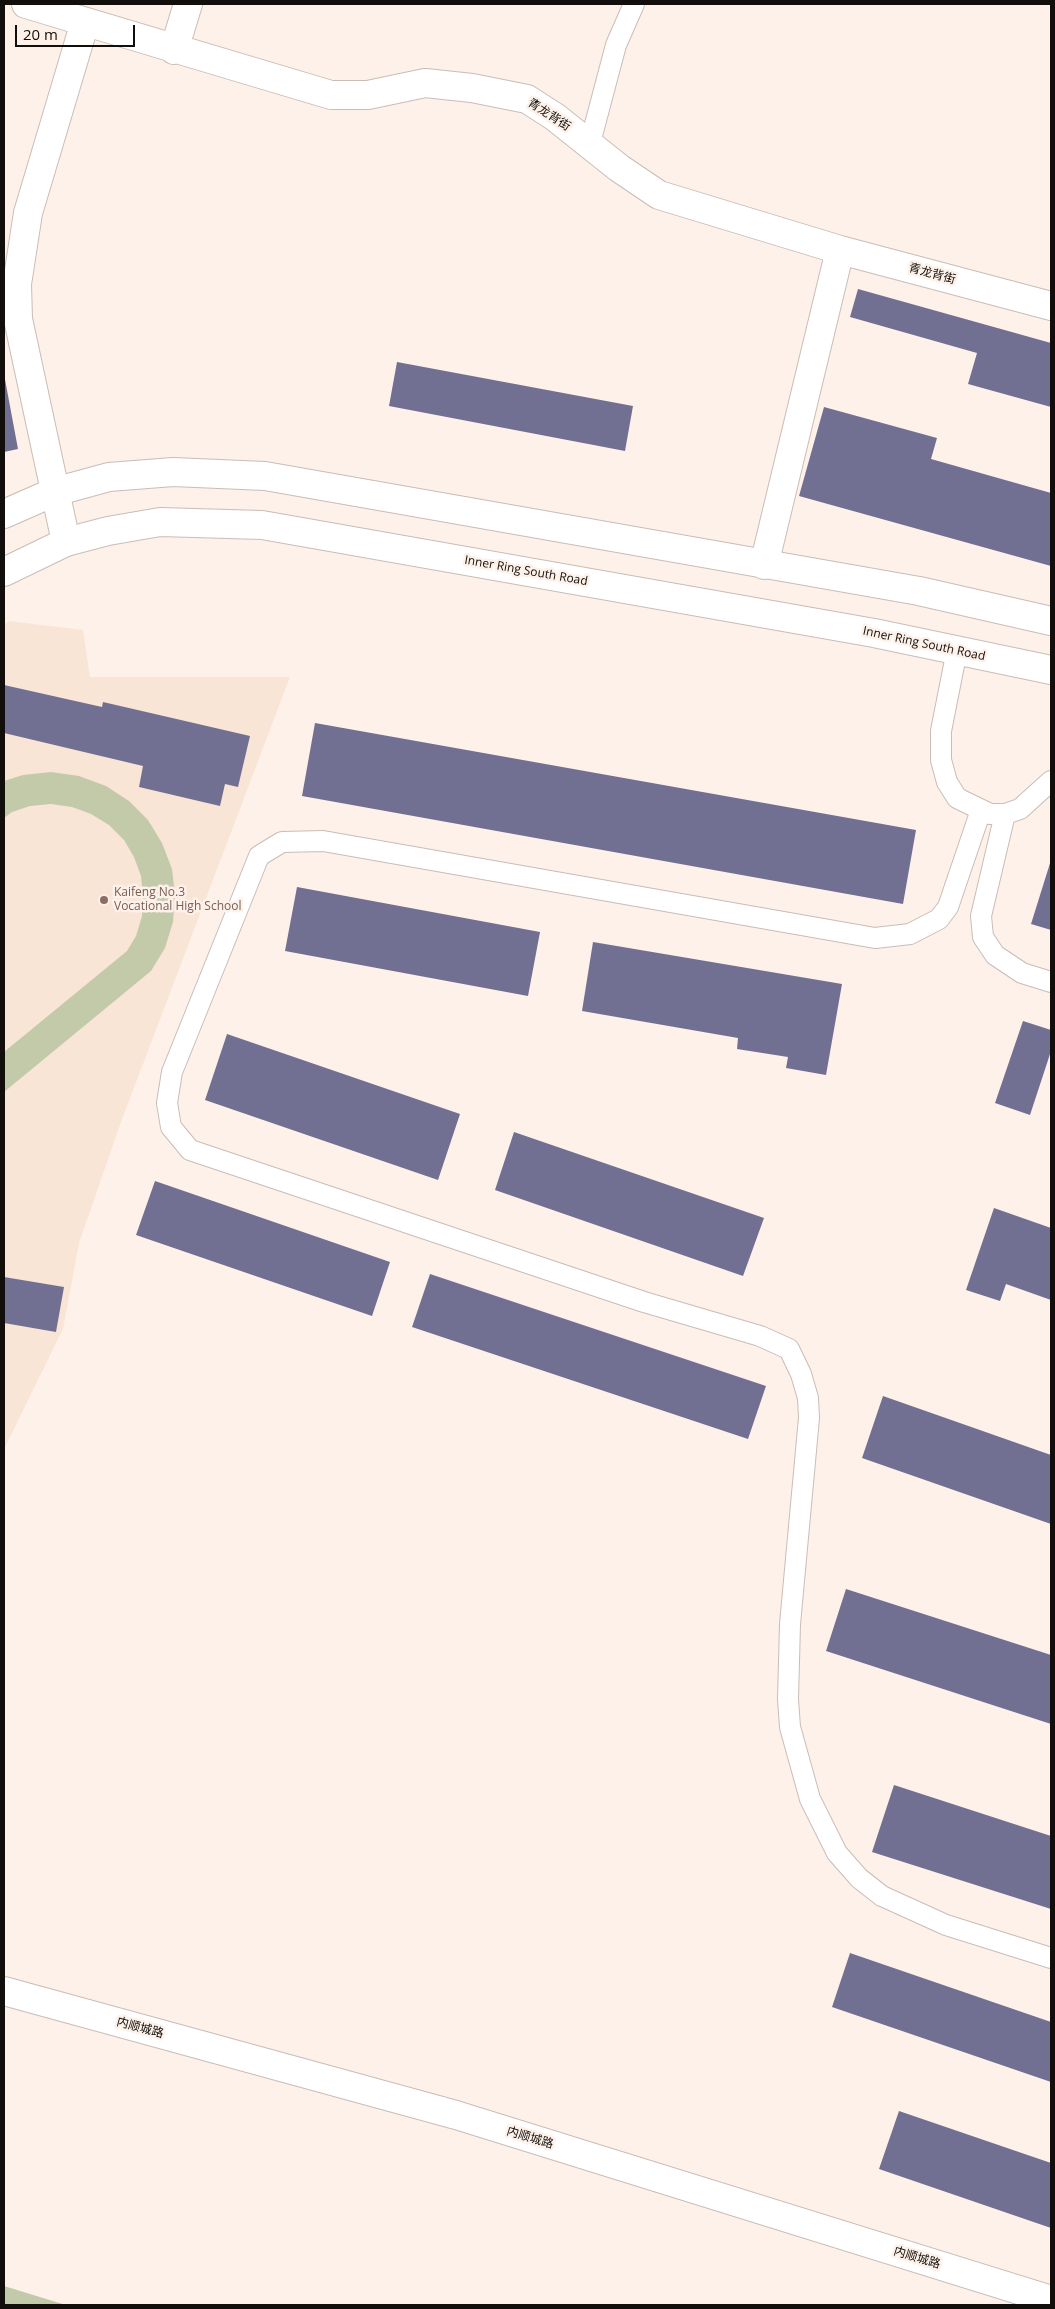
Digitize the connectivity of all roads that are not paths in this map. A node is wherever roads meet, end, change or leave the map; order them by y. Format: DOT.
graph roads {
  1 [pos="26,4"];
  2 [pos="188,4"];
  3 [pos="634,4"];
  4 [pos="85,22"];
  5 [pos="174,50"];
  6 [pos="590,143"];
  7 [pos="840,250"];
  8 [pos="1051,306"];
  9 [pos="54,492"];
  10 [pos="4,514"];
  11 [pos="66,542"];
  12 [pos="764,565"];
  13 [pos="4,572"];
  14 [pos="1051,621"];
  15 [pos="957,650"];
  16 [pos="1051,670"];
  17 [pos="1051,781"];
  18 [pos="981,810"];
  19 [pos="1005,814"];
  20 [pos="948,907"];
  21 [pos="981,916"];
  22 [pos="1051,982"];
  23 [pos="1051,1958"];
  24 [pos="4,1991"];
  25 [pos="1051,2300"];
  1 -- 4 [label="street, 青龙背街"];
  2 -- 5 [label="street"];
  3 -- 6 [label="lane"];
  4 -- 5 [label="street, 青龙背街"];
  4 -- 9 [label="street"];
  5 -- 6 [label="street, 青龙背街"];
  6 -- 7 [label="street, 青龙背街"];
  7 -- 8 [label="street, 青龙背街"];
  7 -- 12 [label="street"];
  9 -- 10 [label="street"];
  9 -- 11 [label="street"];
  9 -- 12 [label="street"];
  11 -- 13 [label="street, Inner Ring South Road"];
  11 -- 15 [label="street, Inner Ring South Road"];
  12 -- 14 [label="street"];
  15 -- 16 [label="street, Inner Ring South Road"];
  15 -- 18 [label="lane"];
  17 -- 19 [label="lane"];
  18 -- 19 [label="lane"];
  18 -- 20 [label="lane"];
  19 -- 21 [label="lane"];
  20 -- 21 [label="lane"];
  20 -- 23 [label="lane"];
  21 -- 22 [label="lane"];
  24 -- 25 [label="street, 内顺城路"];
}
